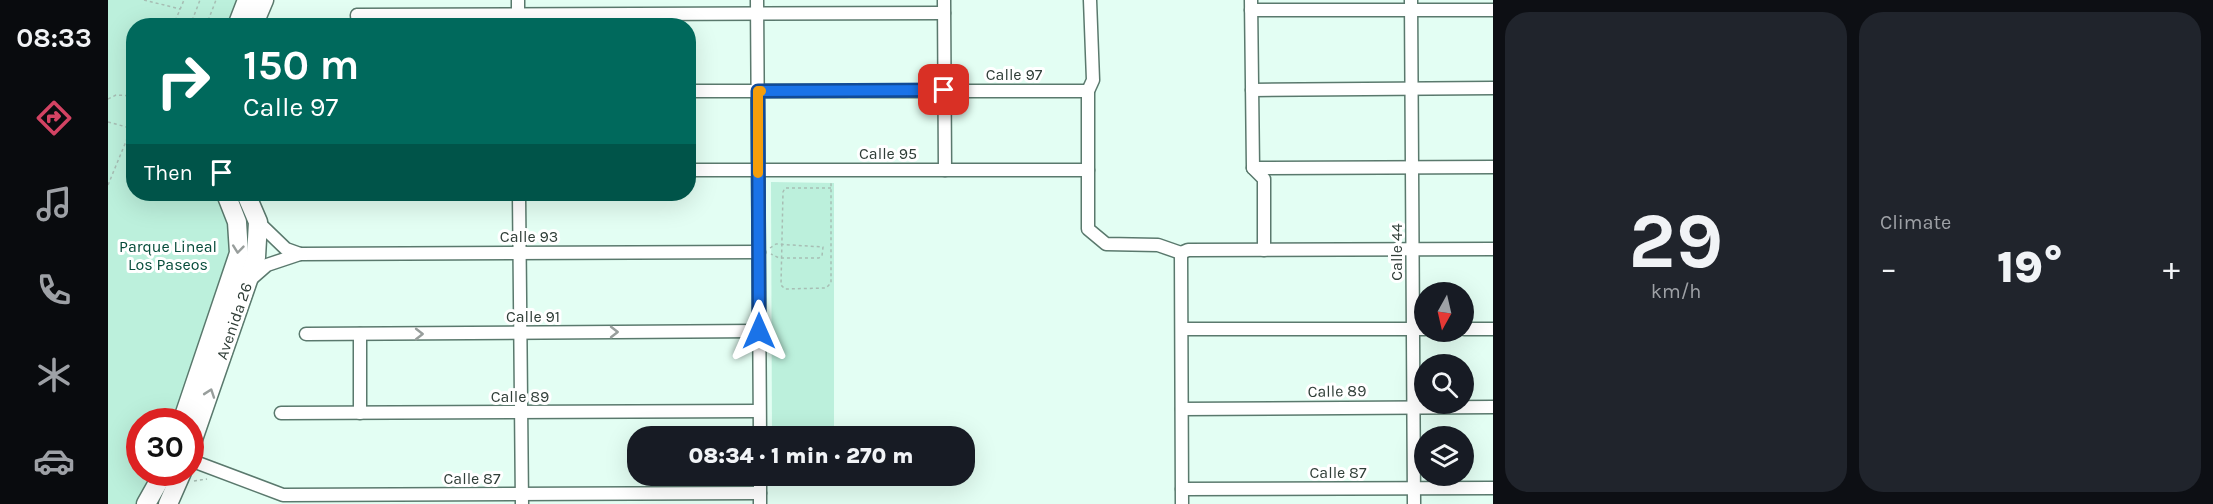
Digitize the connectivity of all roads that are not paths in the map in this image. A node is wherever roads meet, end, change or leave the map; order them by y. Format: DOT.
graph roads {
  1 [pos="247,0"];
  2 [pos="264,0"];
  3 [pos="518,0"];
  4 [pos="758,0"];
  5 [pos="944,0"];
  6 [pos="1090,0"];
  7 [pos="1251,5"];
  8 [pos="1411,5"];
  9 [pos="1493,10"];
  10 [pos="944,13"];
  11 [pos="758,14"];
  12 [pos="240,18"];
  13 [pos="257,18"];
  14 [pos="518,18"];
  15 [pos="598,18"];
  16 [pos="1412,88"];
  17 [pos="1493,88"];
  18 [pos="944,90"];
  19 [pos="1252,90"];
  20 [pos="696,91"];
  21 [pos="758,91"];
  22 [pos="1088,91"];
  23 [pos="1412,167"];
  24 [pos="1493,167"];
  25 [pos="1253,168"];
  26 [pos="696,170"];
  27 [pos="758,170"];
  28 [pos="945,170"];
  29 [pos="1088,170"];
  30 [pos="229,201"];
  31 [pos="249,201"];
  32 [pos="519,201"];
  33 [pos="258,222"];
  34 [pos="1413,249"];
  35 [pos="1493,249"];
  36 [pos="1264,250"];
  37 [pos="766,251"];
  38 [pos="1185,251"];
  39 [pos="520,253"];
  40 [pos="300,254"];
  41 [pos="1415,282"];
  42 [pos="248,283"];
  43 [pos="1182,329"];
  44 [pos="1414,329"];
  45 [pos="1474,329"];
  46 [pos="1493,329"];
  47 [pos="759,331"];
  48 [pos="521,333"];
  49 [pos="306,334"];
  50 [pos="360,334"];
  51 [pos="1414,407"];
  52 [pos="1474,407"];
  53 [pos="1493,407"];
  54 [pos="187,408"];
  55 [pos="204,408"];
  56 [pos="1182,409"];
  57 [pos="759,411"];
  58 [pos="521,412"];
  59 [pos="280,413"];
  60 [pos="360,413"];
  61 [pos="1414,414"];
  62 [pos="759,426"];
  63 [pos="204,465"];
  64 [pos="156,486"];
  65 [pos="180,486"];
  66 [pos="1493,488"];
  67 [pos="1182,489"];
  68 [pos="1414,489"];
  69 [pos="760,498"];
  70 [pos="522,499"];
  71 [pos="146,504"];
  72 [pos="168,504"];
  73 [pos="1182,504"];
  74 [pos="1414,504"];
  1 -- 12 [label="street"];
  2 -- 13 [label="street"];
  3 -- 14 [label="street"];
  4 -- 11 [label="street"];
  5 -- 10 [label="street"];
  6 -- 22 [label="street"];
  7 -- 8 [label="street"];
  7 -- 19 [label="street"];
  8 -- 9 [label="street"];
  8 -- 16 [label="street, Calle 44"];
  10 -- 11 [label="street"];
  10 -- 18 [label="street"];
  11 -- 15 [label="street"];
  11 -- 21 [label="street"];
  16 -- 17 [label="street"];
  16 -- 19 [label="street"];
  16 -- 23 [label="street, Calle 44"];
  18 -- 21 [label="street, Calle 97"];
  18 -- 22 [label="street, Calle 97"];
  18 -- 28 [label="street"];
  19 -- 25 [label="street"];
  20 -- 21 [label="street, Calle 97"];
  21 -- 27 [label="street"];
  22 -- 29 [label="street"];
  23 -- 24 [label="street"];
  23 -- 25 [label="street"];
  23 -- 34 [label="street, Calle 44"];
  25 -- 36 [label="street"];
  26 -- 27 [label="street, Calle 95"];
  27 -- 28 [label="street, Calle 95"];
  27 -- 37 [label="street"];
  28 -- 29 [label="street, Calle 95"];
  29 -- 38 [label="street"];
  30 -- 54 [label="street, Avenida 26, one-way"];
  31 -- 33 [label="street, Avenida 26"];
  32 -- 39 [label="street"];
  33 -- 40 [label="street"];
  33 -- 42 [label="street, Avenida 26"];
  34 -- 35 [label="street"];
  34 -- 36 [label="street"];
  34 -- 41 [label="street, Calle 44"];
  36 -- 38 [label="street"];
  37 -- 39 [label="street, Calle 93"];
  37 -- 47 [label="street"];
  38 -- 43 [label="street"];
  39 -- 40 [label="street, Calle 93"];
  39 -- 48 [label="street"];
  40 -- 42 [label="street, Calle 93"];
  55 -- 42 [label="street, Avenida 26, one-way"];
  43 -- 44 [label="street"];
  43 -- 56 [label="street"];
  45 -- 46 [label="street"];
  48 -- 47 [label="street, Calle 91, one-way"];
  47 -- 57 [label="street"];
  50 -- 48 [label="street, Calle 91, one-way"];
  48 -- 58 [label="street"];
  49 -- 50 [label="street, Calle 91"];
  50 -- 60 [label="street"];
  51 -- 56 [label="street, Calle 89"];
  52 -- 53 [label="street, Calle 89"];
  56 -- 67 [label="street"];
  57 -- 58 [label="street, Calle 89"];
  57 -- 62 [label="street"];
  58 -- 60 [label="street, Calle 89"];
  58 -- 70 [label="street"];
  59 -- 60 [label="street, Calle 89"];
  61 -- 68 [label="street, Calle 44"];
  63 -- 70 [label="street, Calle 87"];
  64 -- 71 [label="street"];
  65 -- 72 [label="street"];
  66 -- 68 [label="street, Calle 87"];
  67 -- 68 [label="street, Calle 87"];
  67 -- 73 [label="street"];
  68 -- 74 [label="street, Calle 44"];
  69 -- 70 [label="street, Calle 87"];
}
